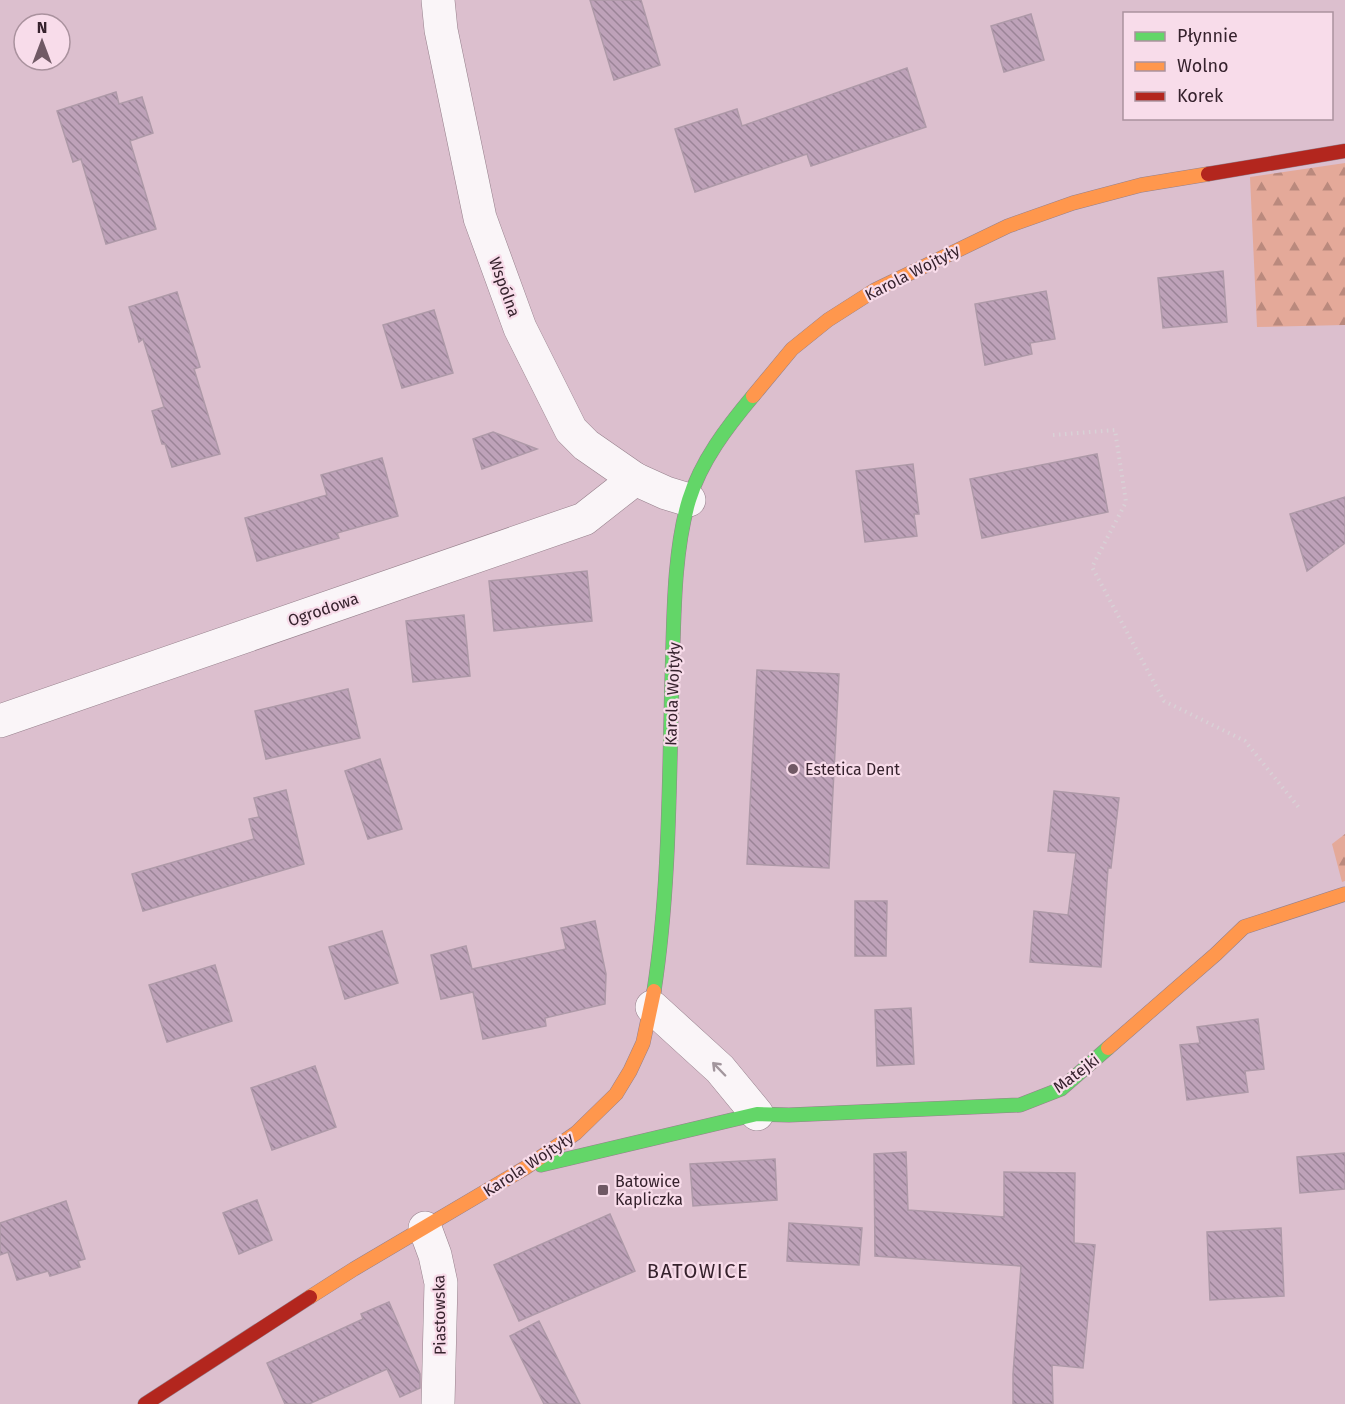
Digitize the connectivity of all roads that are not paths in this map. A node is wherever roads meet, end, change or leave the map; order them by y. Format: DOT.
graph roads {
  1 [pos="438,0"];
  2 [pos="1345,151"];
  3 [pos="635,479"];
  4 [pos="689,500"];
  5 [pos="0,721"];
  6 [pos="1345,894"];
  7 [pos="652,1007"];
  8 [pos="757,1114"];
  9 [pos="525,1168"];
  10 [pos="425,1228"];
  11 [pos="145,1404"];
  12 [pos="438,1404"];
  1 -- 3 [label="street, Wspólna"];
  2 -- 4 [label="street, Karola Wojtyły"];
  3 -- 4 [label="street, Wspólna"];
  3 -- 5 [label="street, Ogrodowa"];
  4 -- 7 [label="street, Karola Wojtyły"];
  6 -- 8 [label="street, Matejki"];
  8 -- 7 [label="street, one-way"];
  7 -- 9 [label="street, Karola Wojtyły"];
  8 -- 9 [label="street, Matejki"];
  9 -- 10 [label="street, Karola Wojtyły"];
  10 -- 11 [label="street, Karola Wojtyły"];
  10 -- 12 [label="street, Piastowska"];
}
